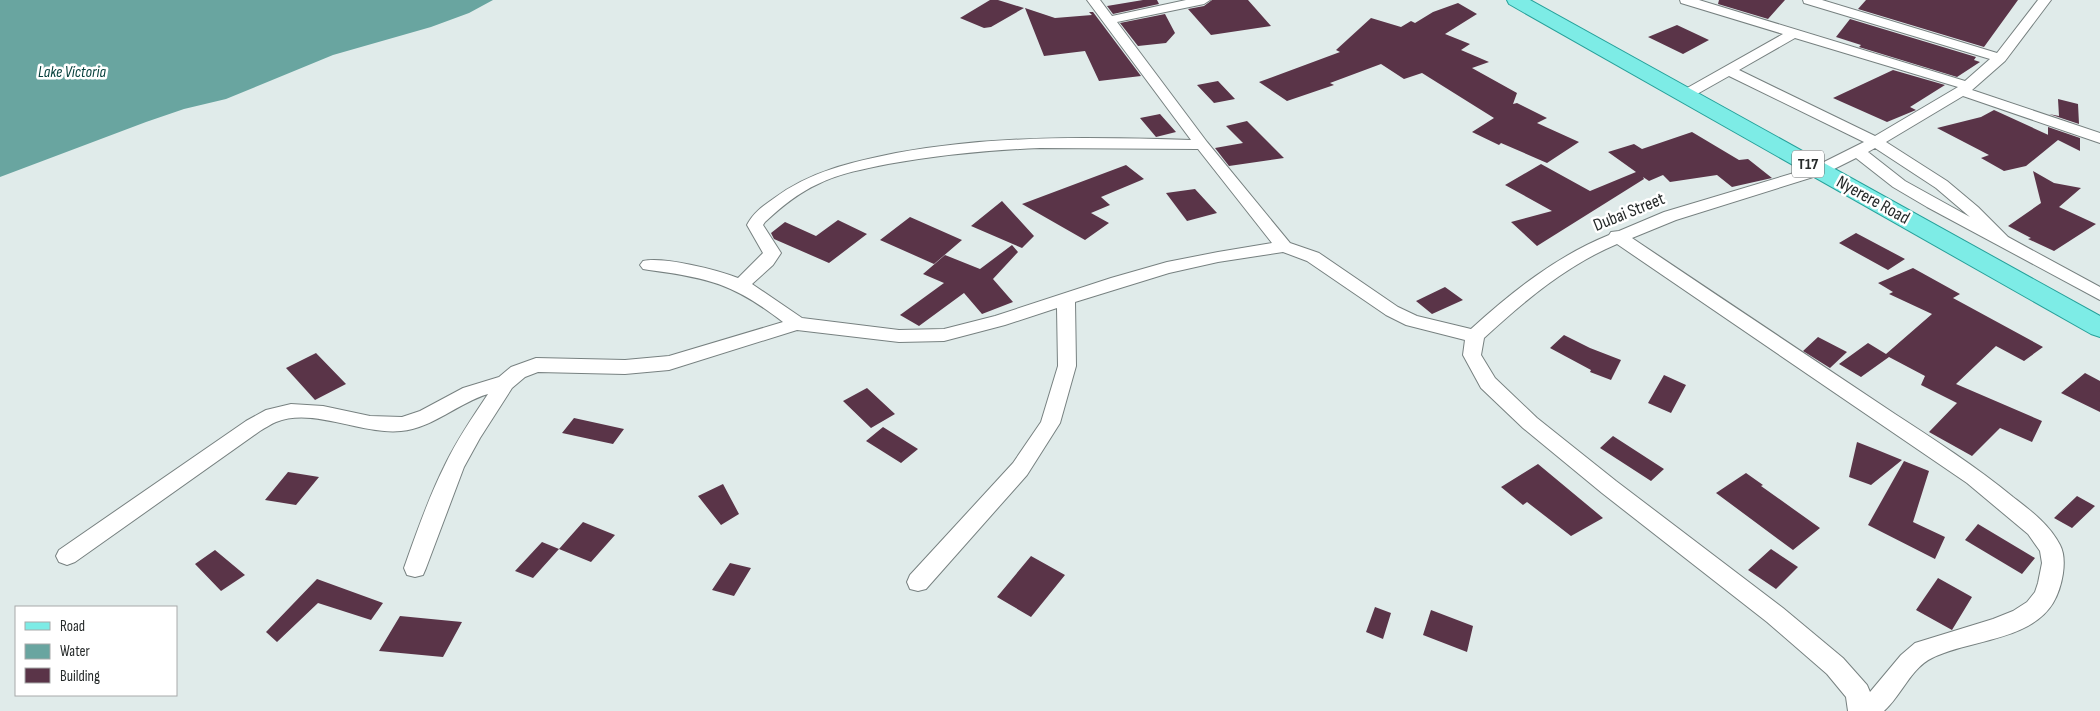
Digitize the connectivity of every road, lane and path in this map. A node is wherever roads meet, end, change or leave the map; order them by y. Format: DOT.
graph roads {
  1 [pos="1093,0"];
  2 [pos="1204,0"];
  3 [pos="1516,0"];
  4 [pos="1686,0"];
  5 [pos="1809,0"];
  6 [pos="2045,0"];
  7 [pos="1110,20"];
  8 [pos="1794,33"];
  9 [pos="2000,58"];
  10 [pos="1728,70"];
  11 [pos="1965,88"];
  12 [pos="1686,95"];
  13 [pos="2100,138"];
  14 [pos="1876,142"];
  15 [pos="1202,145"];
  16 [pos="1857,152"];
  17 [pos="1820,170"];
  18 [pos="1617,236"];
  19 [pos="2002,240"];
  20 [pos="1284,247"];
  21 [pos="650,265"];
  22 [pos="741,285"];
  23 [pos="2100,294"];
  24 [pos="1066,298"];
  25 [pos="797,324"];
  26 [pos="2100,328"];
  27 [pos="1475,336"];
  28 [pos="505,383"];
  29 [pos="67,556"];
  30 [pos="415,568"];
  31 [pos="918,582"];
  32 [pos="1860,711"];
  33 [pos="1866,711"];
  1 -- 7 [label="street"];
  2 -- 7 [label="street"];
  3 -- 12 [label="main road, Nyerere Road / T17"];
  4 -- 8 [label="street"];
  5 -- 9 [label="street"];
  6 -- 9 [label="street"];
  7 -- 15 [label="street"];
  8 -- 10 [label="street"];
  8 -- 11 [label="street"];
  9 -- 11 [label="street"];
  10 -- 12 [label="street"];
  10 -- 14 [label="street"];
  11 -- 13 [label="street"];
  11 -- 14 [label="street"];
  12 -- 17 [label="main road, Nyerere Road / T17"];
  14 -- 16 [label="street"];
  14 -- 19 [label="street"];
  15 -- 20 [label="street"];
  15 -- 22 [label="street"];
  16 -- 17 [label="street"];
  16 -- 19 [label="street"];
  17 -- 18 [label="street, Dubai Street"];
  17 -- 26 [label="main road, Nyerere Road / T17"];
  18 -- 27 [label="street, Dubai Street"];
  18 -- 33 [label="street"];
  19 -- 23 [label="street"];
  20 -- 24 [label="street"];
  20 -- 27 [label="street"];
  21 -- 22 [label="street"];
  22 -- 25 [label="street"];
  24 -- 25 [label="street"];
  24 -- 31 [label="street"];
  25 -- 28 [label="street"];
  27 -- 32 [label="street"];
  28 -- 29 [label="street"];
  28 -- 30 [label="street"];
}
